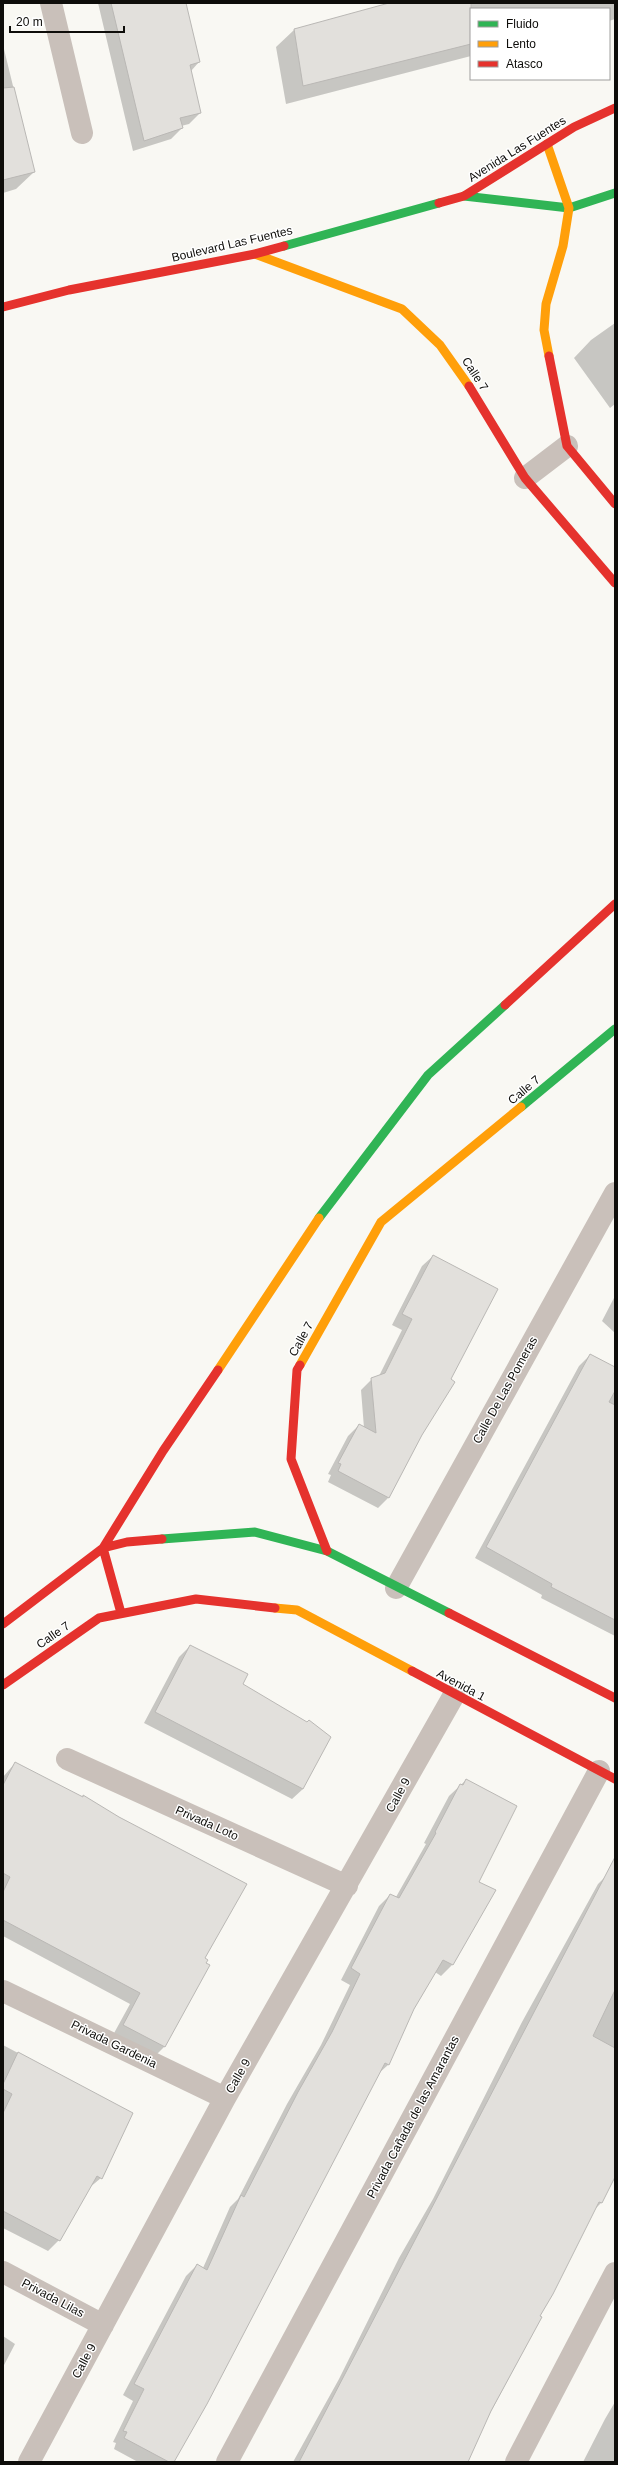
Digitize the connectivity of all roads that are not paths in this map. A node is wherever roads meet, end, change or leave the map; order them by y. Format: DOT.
graph roads {
  1 [pos="51,3"];
  2 [pos="615,108"];
  3 [pos="82,133"];
  4 [pos="547,144"];
  5 [pos="615,193"];
  6 [pos="464,196"];
  7 [pos="569,208"];
  8 [pos="255,254"];
  9 [pos="3,307"];
  10 [pos="567,446"];
  11 [pos="525,478"];
  12 [pos="615,504"];
  13 [pos="615,583"];
  14 [pos="615,904"];
  15 [pos="615,1029"];
  16 [pos="615,1193"];
  17 [pos="103,1548"];
  18 [pos="327,1552"];
  19 [pos="396,1588"];
  20 [pos="297,1610"];
  21 [pos="121,1613"];
  22 [pos="3,1624"];
  23 [pos="3,1685"];
  24 [pos="454,1695"];
  25 [pos="615,1698"];
  26 [pos="67,1759"];
  27 [pos="607,1775"];
  28 [pos="347,1886"];
  29 [pos="3,1991"];
  30 [pos="225,2098"];
  31 [pos="3,2272"];
  32 [pos="615,2273"];
  33 [pos="103,2325"];
  34 [pos="29,2462"];
  35 [pos="227,2462"];
  36 [pos="516,2462"];
  1 -- 3 [label="street"];
  2 -- 4 [label="street, Avenida Las Fuentes"];
  4 -- 6 [label="street, Avenida Las Fuentes"];
  4 -- 7 [label="street"];
  5 -- 7 [label="street, Avenida Las Fuentes"];
  6 -- 7 [label="street, Avenida Las Fuentes"];
  6 -- 8 [label="street, Boulevard Las Fuentes"];
  7 -- 10 [label="street"];
  8 -- 9 [label="street, Boulevard Las Fuentes"];
  8 -- 11 [label="street, Calle 7"];
  10 -- 11 [label="street"];
  10 -- 12 [label="street"];
  11 -- 13 [label="street, Calle 7"];
  14 -- 17 [label="street"];
  15 -- 18 [label="street, Calle 7"];
  16 -- 19 [label="street, Calle De Las Pomeras"];
  17 -- 18 [label="street"];
  17 -- 21 [label="street"];
  17 -- 22 [label="street"];
  18 -- 19 [label="street"];
  19 -- 25 [label="street"];
  20 -- 21 [label="street, Calle 7"];
  20 -- 24 [label="street, Avenida 1"];
  21 -- 23 [label="street, Calle 7"];
  24 -- 27 [label="street, Avenida 1"];
  24 -- 28 [label="street, Calle 9"];
  26 -- 28 [label="street, Privada Loto"];
  27 -- 35 [label="street, Privada Cañada de las Amarantas"];
  28 -- 30 [label="street, Calle 9"];
  29 -- 30 [label="street, Privada Gardenia"];
  30 -- 33 [label="street, Calle 9"];
  31 -- 33 [label="street, Privada Lilas"];
  32 -- 36 [label="street"];
  33 -- 34 [label="street, Calle 9"];
}
